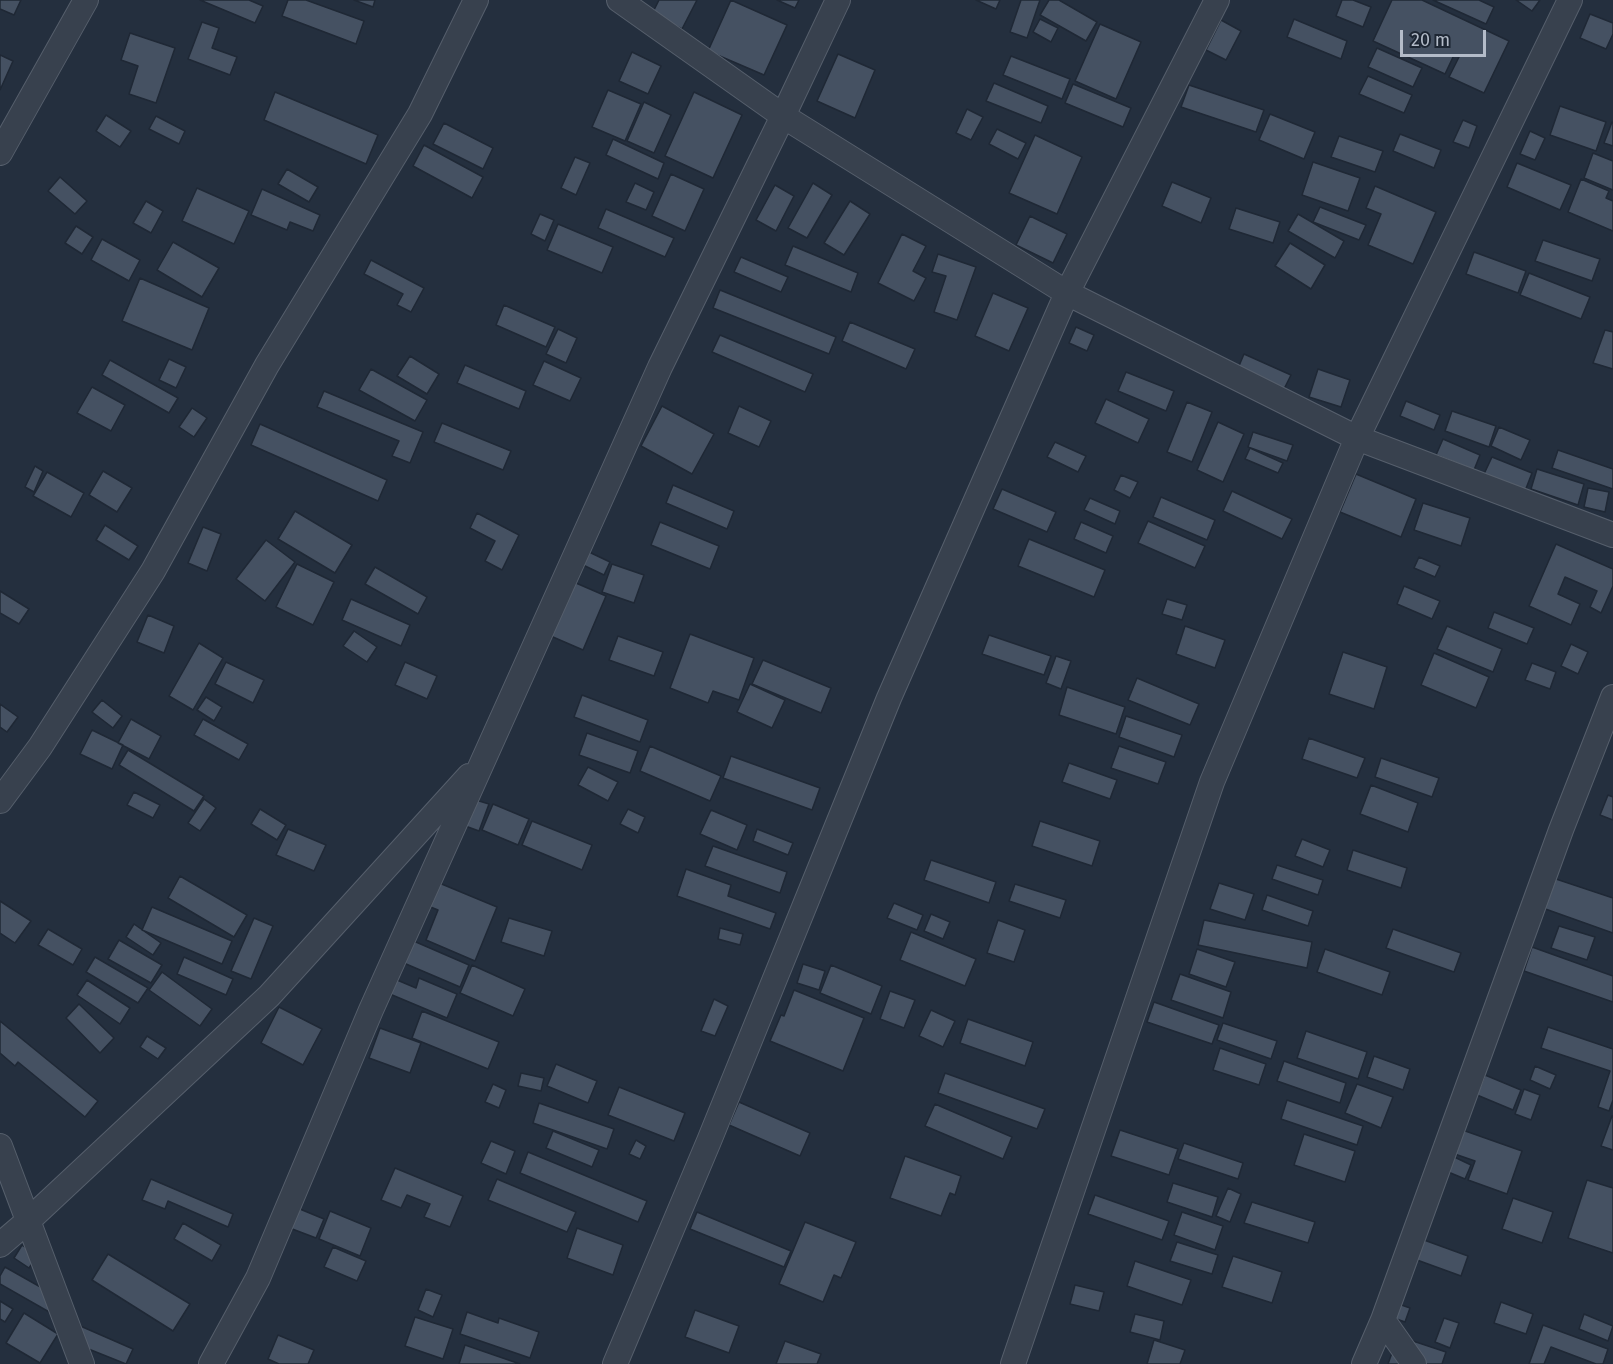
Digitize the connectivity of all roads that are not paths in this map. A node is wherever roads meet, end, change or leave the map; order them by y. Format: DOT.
graph roads {
  1 [pos="86,0"];
  2 [pos="476,0"];
  3 [pos="619,0"];
  4 [pos="838,0"];
  5 [pos="1217,0"];
  6 [pos="1569,0"];
  7 [pos="783,116"];
  8 [pos="0,153"];
  9 [pos="1067,293"];
  10 [pos="1357,438"];
  11 [pos="1613,535"];
  12 [pos="1613,697"];
  13 [pos="484,761"];
  14 [pos="0,801"];
  15 [pos="0,1146"];
  16 [pos="29,1220"];
  17 [pos="0,1245"];
  18 [pos="1383,1320"];
  19 [pos="82,1364"];
  20 [pos="211,1364"];
  21 [pos="615,1364"];
  22 [pos="1013,1364"];
  23 [pos="1364,1364"];
  24 [pos="1414,1364"];
  1 -- 8 [label="street"];
  2 -- 14 [label="street"];
  3 -- 7 [label="street"];
  4 -- 7 [label="street"];
  5 -- 9 [label="street"];
  6 -- 10 [label="street"];
  7 -- 9 [label="street"];
  7 -- 13 [label="street"];
  9 -- 10 [label="street"];
  9 -- 21 [label="street"];
  10 -- 11 [label="street"];
  10 -- 22 [label="street"];
  12 -- 18 [label="street"];
  13 -- 16 [label="street"];
  13 -- 20 [label="street"];
  15 -- 16 [label="street"];
  16 -- 17 [label="street"];
  16 -- 19 [label="street"];
  18 -- 23 [label="street"];
  18 -- 24 [label="street"];
}
